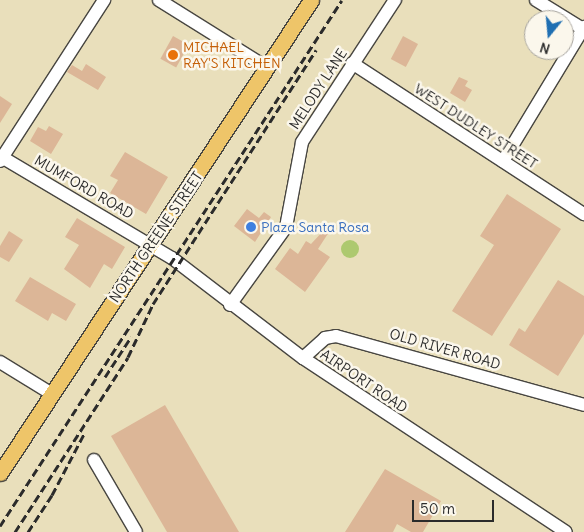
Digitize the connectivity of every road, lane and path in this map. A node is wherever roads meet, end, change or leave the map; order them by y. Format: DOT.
graph roads {
  1 [pos="104,0"];
  2 [pos="159,0"];
  3 [pos="311,0"];
  4 [pos="394,0"];
  5 [pos="536,0"];
  6 [pos="583,28"];
  7 [pos="352,63"];
  8 [pos="268,68"];
  9 [pos="1,158"];
  10 [pos="502,161"];
  11 [pos="584,214"];
  12 [pos="152,244"];
  13 [pos="230,305"];
  14 [pos="303,358"];
  15 [pos="0,362"];
  16 [pos="52,394"];
  17 [pos="584,405"];
  18 [pos="94,460"];
  19 [pos="0,473"];
  20 [pos="136,532"];
  21 [pos="566,532"];
  1 -- 9 [label="street"];
  2 -- 8 [label="street"];
  3 -- 8 [label="main road, NORTH GREENE STREET"];
  4 -- 7 [label="street, MELODY LANE"];
  5 -- 6 [label="street"];
  6 -- 10 [label="street"];
  7 -- 10 [label="street, WEST DUDLEY STREET"];
  7 -- 13 [label="street, MELODY LANE"];
  8 -- 12 [label="main road, NORTH GREENE STREET"];
  9 -- 12 [label="street, MUMFORD ROAD"];
  10 -- 11 [label="street, WEST DUDLEY STREET"];
  12 -- 13 [label="street, AIRPORT ROAD"];
  12 -- 16 [label="main road, NORTH GREENE STREET"];
  13 -- 14 [label="street, AIRPORT ROAD"];
  14 -- 17 [label="street, OLD RIVER ROAD"];
  14 -- 21 [label="street, AIRPORT ROAD"];
  15 -- 16 [label="street"];
  16 -- 19 [label="main road, NORTH GREENE STREET"];
  18 -- 20 [label="street"];
}
